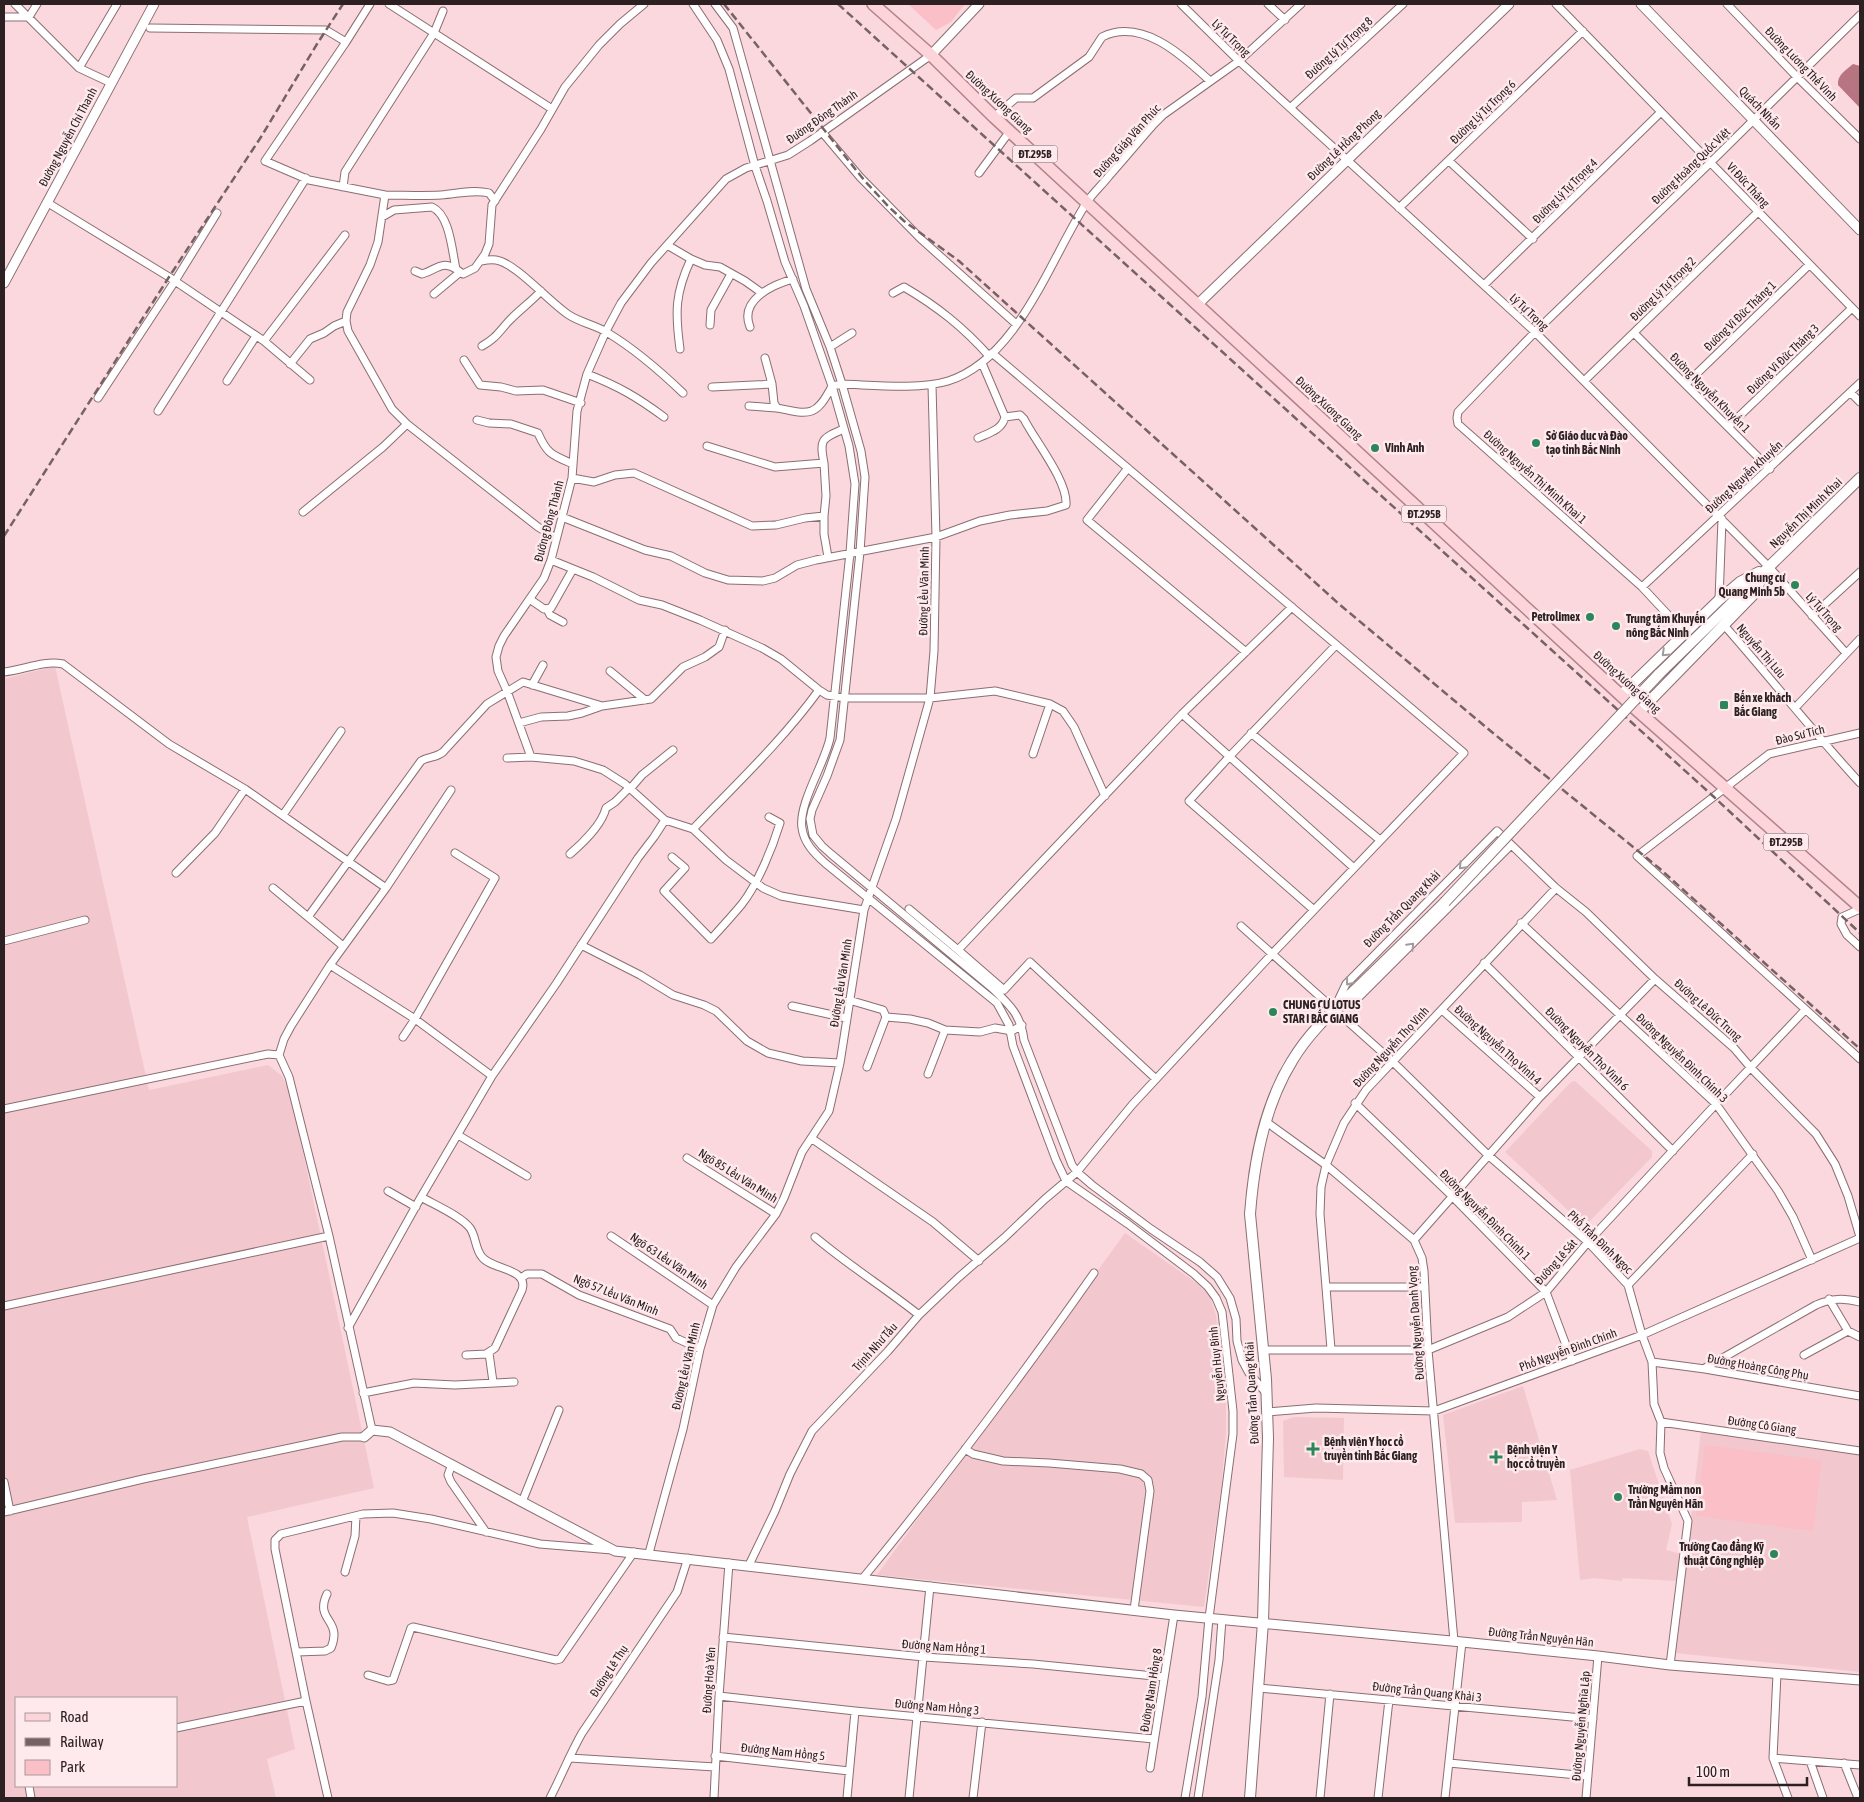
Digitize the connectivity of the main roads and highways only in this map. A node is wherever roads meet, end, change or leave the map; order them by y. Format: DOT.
graph roads {
  1 [pos="873,4"];
  2 [pos="1860,478"];
  3 [pos="1769,567"];
  4 [pos="1621,695"];
  5 [pos="1639,712"];
  6 [pos="1860,908"];
  7 [pos="1334,1010"];
  8 [pos="1250,1798"];
  1 -- 4 [label="main road, Đường Xương Giang / ĐT.295B"];
  2 -- 3 [label="main road, Nguyễn Thị Minh Khai"];
  3 -- 4 [label="main road, one-way"];
  3 -- 5 [label="main road"];
  3 -- 7 [label="main road, Nguyễn Thị Minh Khai, bridge"];
  4 -- 5 [label="main road, Đường Xương Giang / ĐT.295B"];
  5 -- 6 [label="main road, Đường Xương Giang / ĐT.295B"];
  7 -- 8 [label="main road, Đường Trần Quang Khải"];
}
